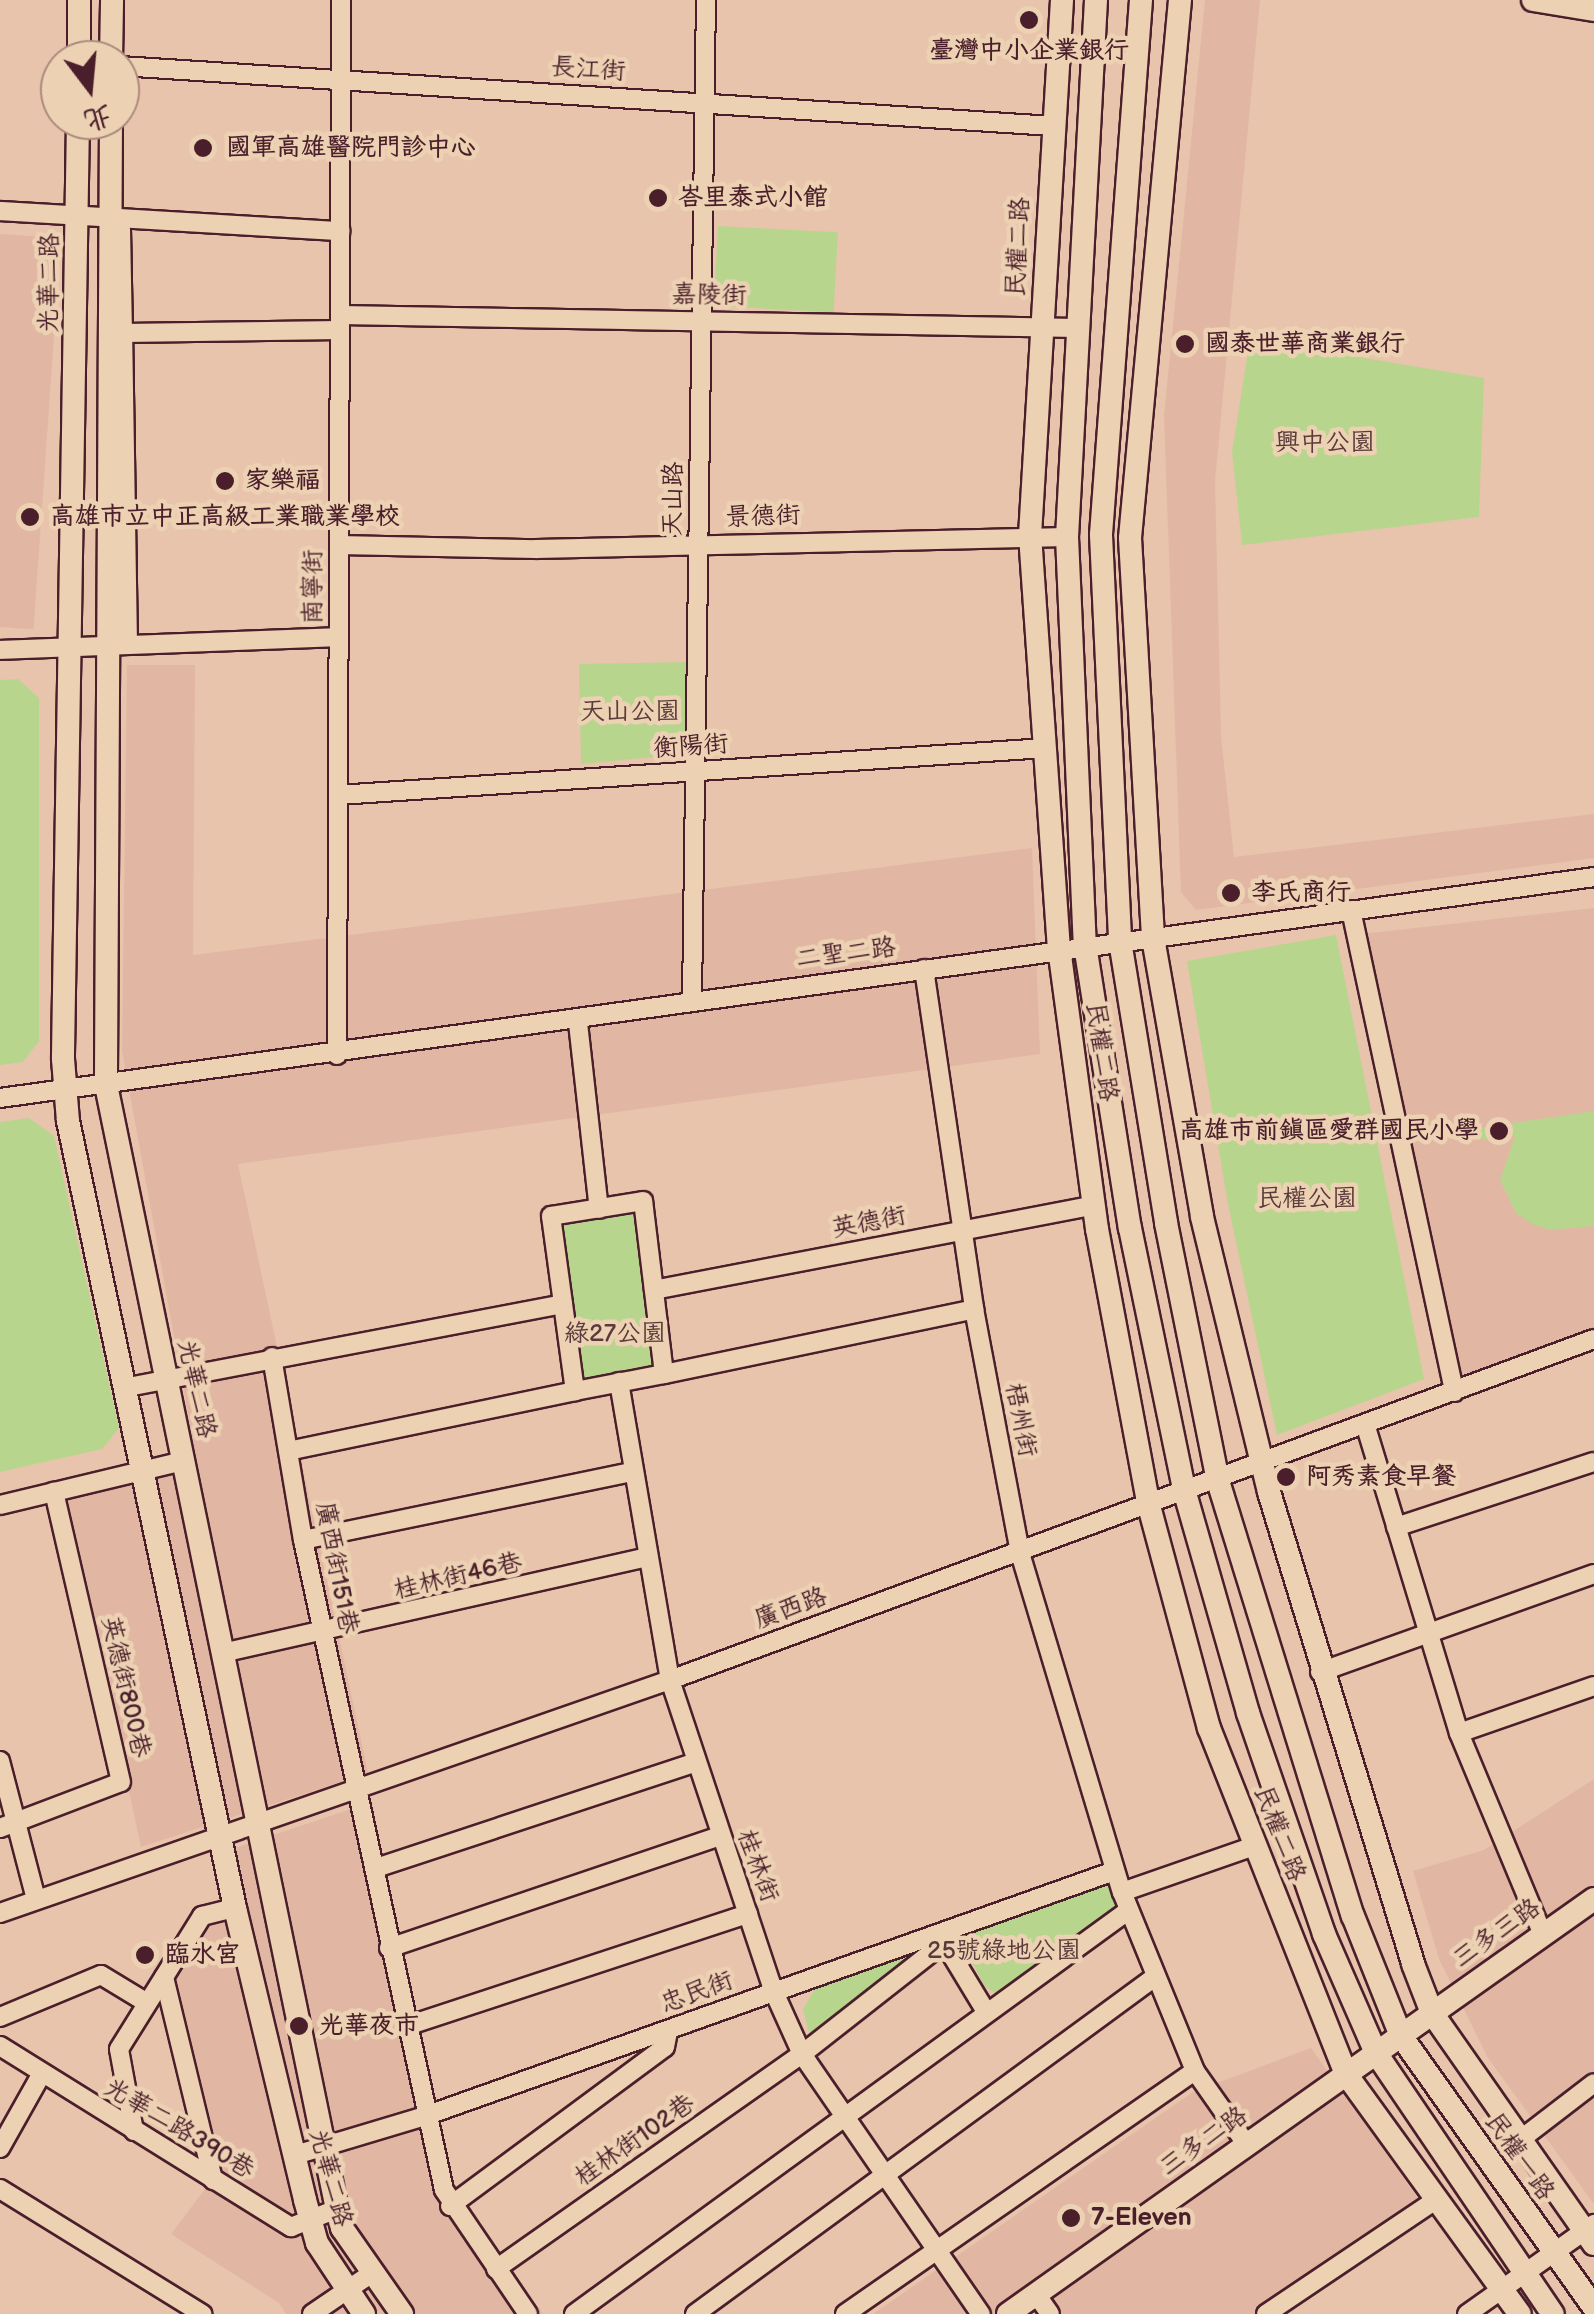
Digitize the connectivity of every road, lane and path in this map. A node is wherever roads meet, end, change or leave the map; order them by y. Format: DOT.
graph roads {
  1 [pos="79,0"];
  2 [pos="112,0"];
  3 [pos="341,0"];
  4 [pos="706,0"];
  5 [pos="1062,0"];
  6 [pos="1096,0"];
  7 [pos="1141,0"];
  8 [pos="1180,0"];
  9 [pos="1539,0"];
  10 [pos="1594,10"];
  11 [pos="79,40"];
  12 [pos="112,40"];
  13 [pos="140,67"];
  14 [pos="341,78"];
  15 [pos="705,102"];
  16 [pos="1053,126"];
  17 [pos="78,140"];
  18 [pos="113,140"];
  19 [pos="0,210"];
  20 [pos="78,215"];
  21 [pos="116,218"];
  22 [pos="340,231"];
  23 [pos="702,320"];
  24 [pos="340,322"];
  25 [pos="1042,328"];
  26 [pos="1077,328"];
  27 [pos="123,333"];
  28 [pos="110,446"];
  29 [pos="75,447"];
  30 [pos="1030,535"];
  31 [pos="1067,538"];
  32 [pos="698,544"];
  33 [pos="339,545"];
  34 [pos="339,637"];
  35 [pos="118,645"];
  36 [pos="73,647"];
  37 [pos="0,650"];
  38 [pos="1046,748"];
  39 [pos="696,772"];
  40 [pos="338,794"];
  41 [pos="1594,877"];
  42 [pos="1351,910"];
  43 [pos="1153,938"];
  44 [pos="1120,942"];
  45 [pos="1086,945"];
  46 [pos="1059,948"];
  47 [pos="924,969"];
  48 [pos="692,999"];
  49 [pos="578,1023"];
  50 [pos="337,1054"];
  51 [pos="106,1085"];
  52 [pos="65,1088"];
  53 [pos="0,1098"];
  54 [pos="1094,1205"];
  55 [pos="599,1208"];
  56 [pos="962,1230"];
  57 [pos="654,1290"];
  58 [pos="563,1304"];
  59 [pos="974,1309"];
  60 [pos="1594,1340"];
  61 [pos="272,1357"];
  62 [pos="664,1374"];
  63 [pos="166,1379"];
  64 [pos="619,1382"];
  65 [pos="128,1386"];
  66 [pos="575,1391"];
  67 [pos="1454,1392"];
  68 [pos="1366,1426"];
  69 [pos="288,1450"];
  70 [pos="183,1461"];
  71 [pos="1594,1462"];
  72 [pos="1262,1466"];
  73 [pos="145,1470"];
  74 [pos="632,1472"];
  75 [pos="1218,1481"];
  76 [pos="54,1492"];
  77 [pos="1186,1494"];
  78 [pos="0,1506"];
  79 [pos="1149,1506"];
  80 [pos="1396,1527"];
  81 [pos="303,1540"];
  82 [pos="1020,1553"];
  83 [pos="645,1558"];
  84 [pos="1594,1574"];
  85 [pos="1428,1632"];
  86 [pos="323,1635"];
  87 [pos="222,1653"];
  88 [pos="1320,1672"];
  89 [pos="670,1680"];
  90 [pos="1594,1686"];
  91 [pos="1459,1733"];
  92 [pos="0,1760"];
  93 [pos="693,1763"];
  94 [pos="358,1788"];
  95 [pos="257,1823"];
  96 [pos="7,1826"];
  97 [pos="220,1836"];
  98 [pos="720,1836"];
  99 [pos="1254,1846"];
  100 [pos="376,1868"];
  101 [pos="1114,1871"];
  102 [pos="36,1899"];
  103 [pos="1594,1899"];
  104 [pos="1125,1901"];
  105 [pos="235,1908"];
  106 [pos="0,1912"];
  107 [pos="748,1914"];
  108 [pos="1543,1935"];
  109 [pos="941,1937"];
  110 [pos="389,1948"];
  111 [pos="1155,1976"];
  112 [pos="164,1977"];
  113 [pos="774,1992"];
  114 [pos="147,2003"];
  115 [pos="986,2010"];
  116 [pos="1432,2014"];
  117 [pos="0,2018"];
  118 [pos="406,2026"];
  119 [pos="668,2031"];
  120 [pos="1401,2036"];
  121 [pos="0,2046"];
  122 [pos="1376,2053"];
  123 [pos="802,2054"];
  124 [pos="1195,2070"];
  125 [pos="1346,2074"];
  126 [pos="42,2075"];
  127 [pos="1594,2083"];
  128 [pos="425,2116"];
  129 [pos="844,2120"];
  130 [pos="134,2130"];
  131 [pos="1520,2140"];
  132 [pos="1247,2145"];
  133 [pos="0,2148"];
  134 [pos="323,2148"];
  135 [pos="294,2155"];
  136 [pos="882,2176"];
  137 [pos="214,2180"];
  138 [pos="0,2189"];
  139 [pos="1437,2199"];
  140 [pos="450,2206"];
  141 [pos="337,2209"];
  142 [pos="311,2223"];
  143 [pos="1591,2233"];
  144 [pos="935,2250"];
  145 [pos="1553,2253"];
  146 [pos="496,2270"];
  147 [pos="372,2273"];
  148 [pos="1524,2273"];
  149 [pos="1502,2289"];
  150 [pos="348,2291"];
  151 [pos="1043,2304"];
  152 [pos="1594,2308"];
  153 [pos="202,2314"];
  154 [pos="312,2314"];
  155 [pos="364,2314"];
  156 [pos="402,2314"];
  157 [pos="528,2314"];
  158 [pos="574,2314"];
  159 [pos="695,2314"];
  160 [pos="846,2314"];
  161 [pos="981,2314"];
  162 [pos="1008,2314"];
  163 [pos="1266,2314"];
  164 [pos="1467,2314"];
  165 [pos="1520,2314"];
  166 [pos="1553,2314"];
  1 -- 11 [label="street"];
  2 -- 12 [label="street"];
  3 -- 14 [label="street, 南寧街"];
  4 -- 15 [label="street, 天山路"];
  5 -- 16 [label="street, 民權二路"];
  6 -- 26 [label="street, 民權二路"];
  7 -- 44 [label="street, 民權二路"];
  8 -- 43 [label="street"];
  9 -- 10 [label="street"];
  13 -- 14 [label="street, 長江街"];
  14 -- 15 [label="street, 長江街"];
  14 -- 22 [label="street, 南寧街"];
  15 -- 16 [label="street, 長江街"];
  15 -- 23 [label="street, 天山路"];
  16 -- 25 [label="street, 民權二路"];
  17 -- 20 [label="street, 光華二路"];
  18 -- 21 [label="street, 光華二路"];
  19 -- 20 [label="street"];
  20 -- 21 [label="street"];
  20 -- 29 [label="street, 光華二路"];
  21 -- 22 [label="street"];
  21 -- 27 [label="street"];
  21 -- 28 [label="street, 光華二路"];
  22 -- 24 [label="street, 南寧街"];
  23 -- 24 [label="street, 嘉陵街"];
  23 -- 25 [label="street, 嘉陵街"];
  23 -- 32 [label="street, 天山路"];
  24 -- 27 [label="street, 嘉陵街"];
  24 -- 33 [label="street, 南寧街"];
  25 -- 26 [label="street, 嘉陵街"];
  25 -- 30 [label="street, 民權二路"];
  26 -- 31 [label="street, 民權二路"];
  27 -- 35 [label="street"];
  28 -- 29 [label="street"];
  28 -- 35 [label="street, 光華二路"];
  29 -- 36 [label="street, 光華二路"];
  30 -- 31 [label="street, 景德街"];
  30 -- 32 [label="street, 景德街"];
  30 -- 38 [label="street, 民權二路"];
  31 -- 45 [label="street, 民權二路"];
  32 -- 33 [label="street, 景德街"];
  32 -- 39 [label="street, 天山路"];
  33 -- 34 [label="street, 南寧街"];
  34 -- 35 [label="street"];
  34 -- 40 [label="street, 南寧街"];
  35 -- 36 [label="street"];
  35 -- 51 [label="street, 光華二路"];
  36 -- 37 [label="street"];
  36 -- 52 [label="street, 光華二路"];
  38 -- 39 [label="street, 衡陽街"];
  38 -- 46 [label="street, 民權二路"];
  39 -- 40 [label="street, 衡陽街"];
  39 -- 48 [label="street, 天山路"];
  40 -- 50 [label="street, 南寧街"];
  41 -- 42 [label="street, 二聖二路"];
  42 -- 43 [label="street, 二聖二路"];
  42 -- 67 [label="street"];
  43 -- 44 [label="street, 二聖二路"];
  43 -- 72 [label="street"];
  44 -- 45 [label="street, 二聖二路"];
  44 -- 75 [label="street, 民權二路"];
  45 -- 46 [label="street, 二聖二路"];
  45 -- 77 [label="street, 民權二路"];
  46 -- 47 [label="street, 二聖二路"];
  46 -- 54 [label="street, 民權二路"];
  47 -- 48 [label="street, 二聖二路"];
  47 -- 56 [label="street, 梧州街"];
  48 -- 49 [label="street, 二聖二路"];
  49 -- 50 [label="street, 二聖二路"];
  49 -- 55 [label="street"];
  50 -- 51 [label="street, 二聖二路"];
  51 -- 52 [label="street, 二聖二路"];
  51 -- 63 [label="street, 光華二路"];
  52 -- 53 [label="street, 二聖二路"];
  52 -- 65 [label="street, 光華二路"];
  54 -- 56 [label="street, 英德街"];
  54 -- 79 [label="street, 民權二路"];
  55 -- 57 [label="street"];
  55 -- 58 [label="street"];
  56 -- 57 [label="street, 英德街"];
  56 -- 59 [label="street, 梧州街"];
  57 -- 62 [label="street"];
  58 -- 61 [label="street"];
  58 -- 66 [label="street"];
  59 -- 62 [label="street"];
  59 -- 82 [label="street, 梧州街"];
  60 -- 67 [label="street, 廣西路"];
  61 -- 63 [label="street"];
  61 -- 69 [label="street, 廣西街151巷"];
  62 -- 64 [label="street"];
  63 -- 65 [label="street"];
  63 -- 70 [label="street, 光華二路"];
  64 -- 66 [label="street"];
  64 -- 74 [label="street, 桂林街"];
  65 -- 73 [label="street, 光華二路"];
  66 -- 69 [label="street"];
  67 -- 68 [label="street, 廣西路"];
  68 -- 72 [label="street, 廣西路"];
  68 -- 80 [label="street"];
  69 -- 81 [label="street, 廣西街151巷"];
  70 -- 73 [label="street"];
  70 -- 87 [label="street, 光華二路"];
  71 -- 80 [label="street"];
  72 -- 75 [label="street, 廣西路"];
  72 -- 88 [label="street"];
  73 -- 76 [label="street"];
  73 -- 97 [label="street, 光華二路"];
  74 -- 81 [label="street"];
  74 -- 83 [label="street, 桂林街"];
  75 -- 77 [label="street, 廣西路"];
  75 -- 120 [label="street, 民權二路"];
  76 -- 78 [label="street"];
  76 -- 96 [label="street, 英德街800巷"];
  77 -- 79 [label="street, 廣西路"];
  77 -- 122 [label="street, 民權二路"];
  79 -- 82 [label="street, 廣西路"];
  79 -- 99 [label="street, 民權二路"];
  80 -- 85 [label="street"];
  81 -- 86 [label="street, 廣西街151巷"];
  82 -- 89 [label="street, 廣西路"];
  82 -- 101 [label="street, 梧州街"];
  83 -- 86 [label="street, 桂林街46巷"];
  83 -- 89 [label="street, 桂林街"];
  84 -- 85 [label="street"];
  85 -- 88 [label="street"];
  85 -- 91 [label="street"];
  86 -- 87 [label="street, 桂林街46巷"];
  86 -- 94 [label="street, 廣西街151巷"];
  87 -- 95 [label="street, 光華二路"];
  88 -- 116 [label="street"];
  89 -- 93 [label="street, 桂林街"];
  89 -- 94 [label="street, 廣西路"];
  90 -- 91 [label="street"];
  91 -- 108 [label="street"];
  92 -- 96 [label="street"];
  93 -- 98 [label="street, 桂林街"];
  93 -- 100 [label="street"];
  94 -- 95 [label="street, 廣西路"];
  94 -- 100 [label="street, 廣西街151巷"];
  95 -- 97 [label="street, 廣西路"];
  95 -- 134 [label="street, 光華二路"];
  96 -- 102 [label="street"];
  97 -- 102 [label="street, 廣西路"];
  97 -- 105 [label="street, 光華二路"];
  98 -- 107 [label="street, 桂林街"];
  98 -- 110 [label="street"];
  99 -- 104 [label="street"];
  99 -- 125 [label="street, 民權二路"];
  100 -- 110 [label="street, 廣西街151巷"];
  101 -- 104 [label="street, 梧州街"];
  101 -- 109 [label="street, 忠民街"];
  102 -- 106 [label="street, 廣西路"];
  103 -- 108 [label="street, 三多三路"];
  104 -- 111 [label="street, 梧州街"];
  104 -- 115 [label="street"];
  105 -- 112 [label="street"];
  105 -- 135 [label="street, 光華二路"];
  107 -- 113 [label="street, 桂林街"];
  107 -- 118 [label="street"];
  108 -- 116 [label="street, 三多三路"];
  109 -- 113 [label="street, 忠民街"];
  109 -- 115 [label="street"];
  109 -- 123 [label="street, 桂林街102巷"];
  110 -- 118 [label="street, 廣西街151巷"];
  111 -- 124 [label="street, 梧州街"];
  111 -- 136 [label="street"];
  112 -- 114 [label="street"];
  112 -- 137 [label="street"];
  113 -- 119 [label="street, 忠民街"];
  113 -- 123 [label="street, 桂林街"];
  114 -- 117 [label="street"];
  114 -- 130 [label="street"];
  115 -- 129 [label="street"];
  116 -- 120 [label="street, 三多二路"];
  116 -- 131 [label="street, 民權一路"];
  118 -- 128 [label="street, 廣西街151巷"];
  119 -- 128 [label="street, 忠民街"];
  119 -- 140 [label="street"];
  120 -- 122 [label="street, 三多二路"];
  120 -- 145 [label="street, 民權一路"];
  121 -- 126 [label="street, 光華二路390巷"];
  122 -- 125 [label="street, 三多二路"];
  122 -- 148 [label="street"];
  123 -- 129 [label="street, 桂林街"];
  123 -- 146 [label="street, 桂林街102巷"];
  124 -- 132 [label="street, 梧州街"];
  124 -- 144 [label="street"];
  125 -- 132 [label="street, 三多二路"];
  125 -- 139 [label="street"];
  126 -- 130 [label="street, 光華二路390巷"];
  126 -- 133 [label="street"];
  127 -- 131 [label="street"];
  128 -- 134 [label="street, 忠民街"];
  128 -- 140 [label="street, 廣西街151巷"];
  129 -- 136 [label="street, 桂林街"];
  129 -- 158 [label="street"];
  130 -- 137 [label="street, 光華二路390巷"];
  131 -- 143 [label="street, 民權一路"];
  132 -- 151 [label="street, 三多二路"];
  134 -- 135 [label="street, 忠民街"];
  134 -- 141 [label="street, 光華二路"];
  135 -- 142 [label="street, 光華二路"];
  136 -- 144 [label="street, 桂林街"];
  136 -- 159 [label="street"];
  137 -- 142 [label="street, 光華二路390巷"];
  138 -- 153 [label="street"];
  139 -- 149 [label="street"];
  139 -- 163 [label="street"];
  140 -- 146 [label="street"];
  141 -- 142 [label="street"];
  141 -- 147 [label="street, 光華二路"];
  142 -- 150 [label="street, 光華二路"];
  143 -- 145 [label="street"];
  144 -- 160 [label="street"];
  144 -- 161 [label="street, 桂林街"];
  145 -- 148 [label="street"];
  145 -- 152 [label="street, 民權一路"];
  146 -- 157 [label="street"];
  147 -- 150 [label="street"];
  147 -- 156 [label="street, 光華二路"];
  148 -- 149 [label="street"];
  148 -- 166 [label="street"];
  149 -- 164 [label="street"];
  149 -- 165 [label="street"];
  150 -- 154 [label="street"];
  150 -- 155 [label="street, 光華二路"];
  151 -- 162 [label="street, 三多二路"];
}
